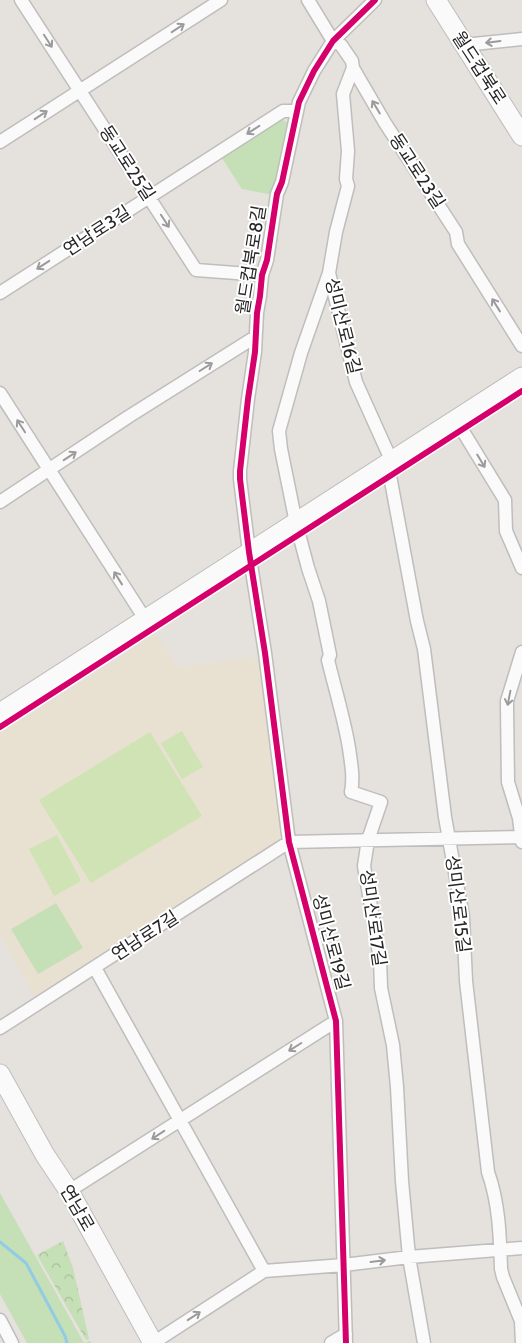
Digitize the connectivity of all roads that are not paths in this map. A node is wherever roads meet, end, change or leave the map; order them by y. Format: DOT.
graph roads {
  1 [pos="21,0"];
  2 [pos="221,0"];
  3 [pos="308,0"];
  4 [pos="375,0"];
  5 [pos="436,0"];
  6 [pos="522,39"];
  7 [pos="333,41"];
  8 [pos="464,46"];
  9 [pos="353,68"];
  10 [pos="79,90"];
  11 [pos="297,111"];
  12 [pos="522,136"];
  13 [pos="0,142"];
  14 [pos="149,196"];
  15 [pos="329,272"];
  16 [pos="262,274"];
  17 [pos="0,293"];
  18 [pos="255,337"];
  19 [pos="522,346"];
  20 [pos="522,376"];
  21 [pos="0,394"];
  22 [pos="456,420"];
  23 [pos="390,463"];
  24 [pos="49,470"];
  25 [pos="0,502"];
  26 [pos="296,523"];
  27 [pos="249,552"];
  28 [pos="522,568"];
  29 [pos="145,619"];
  30 [pos="522,652"];
  31 [pos="0,713"];
  32 [pos="522,837"];
  33 [pos="449,838"];
  34 [pos="368,840"];
  35 [pos="289,842"];
  36 [pos="522,842"];
  37 [pos="95,968"];
  38 [pos="336,1021"];
  39 [pos="0,1028"];
  40 [pos="0,1074"];
  41 [pos="181,1120"];
  42 [pos="69,1191"];
  43 [pos="522,1248"];
  44 [pos="500,1250"];
  45 [pos="409,1257"];
  46 [pos="344,1265"];
  47 [pos="264,1272"];
  48 [pos="0,1320"];
  49 [pos="346,1338"];
  50 [pos="12,1343"];
  51 [pos="153,1343"];
  52 [pos="331,1343"];
  53 [pos="424,1343"];
  54 [pos="522,1343"];
  1 -- 10 [label="street, 동교로25길, one-way"];
  10 -- 2 [label="street, one-way"];
  3 -- 7 [label="street, 동교로23길"];
  4 -- 7 [label="street, 월드컵북로8길"];
  5 -- 8 [label="street, 월드컵북로"];
  6 -- 8 [label="street, one-way"];
  7 -- 9 [label="street, 동교로23길"];
  7 -- 11 [label="street, 월드컵북로8길"];
  8 -- 12 [label="street, 월드컵북로"];
  9 -- 15 [label="street, 성미산로16길"];
  19 -- 9 [label="street, 동교로23길, one-way"];
  13 -- 10 [label="street, one-way"];
  10 -- 14 [label="street, 동교로25길"];
  11 -- 14 [label="street, 연남로3길, one-way"];
  11 -- 16 [label="street, 월드컵북로8길"];
  14 -- 16 [label="street, 동교로25길, one-way"];
  14 -- 17 [label="street, 연남로3길, one-way"];
  15 -- 23 [label="street, 성미산로16길"];
  15 -- 26 [label="street"];
  16 -- 18 [label="street, 월드컵북로8길"];
  24 -- 18 [label="street, one-way"];
  18 -- 27 [label="street, 월드컵북로8길"];
  20 -- 22 [label="street"];
  24 -- 21 [label="street, one-way"];
  22 -- 23 [label="street"];
  22 -- 28 [label="street, one-way"];
  23 -- 26 [label="street"];
  23 -- 33 [label="street, 성미산로15길"];
  24 -- 25 [label="street"];
  29 -- 24 [label="street, one-way"];
  26 -- 27 [label="street"];
  26 -- 34 [label="street, 성미산로17길"];
  27 -- 29 [label="street"];
  27 -- 35 [label="street, 성미산로19길"];
  29 -- 31 [label="street"];
  30 -- 32 [label="street, one-way"];
  32 -- 33 [label="street"];
  32 -- 36 [label="street"];
  33 -- 34 [label="street"];
  33 -- 44 [label="street, 성미산로15길"];
  34 -- 35 [label="street"];
  34 -- 45 [label="street, 성미산로17길"];
  35 -- 37 [label="street, 연남로7길"];
  35 -- 38 [label="street, 성미산로19길"];
  37 -- 39 [label="street, 연남로7길"];
  37 -- 41 [label="street"];
  38 -- 41 [label="street, one-way"];
  38 -- 46 [label="street, 성미산로19길"];
  40 -- 42 [label="street, 연남로"];
  41 -- 42 [label="street, one-way"];
  41 -- 47 [label="street"];
  42 -- 51 [label="street, 연남로"];
  43 -- 44 [label="street"];
  44 -- 45 [label="street"];
  44 -- 54 [label="street, 성미산로15길"];
  46 -- 45 [label="street, one-way"];
  45 -- 53 [label="street, 성미산로17길"];
  46 -- 47 [label="street"];
  46 -- 49 [label="street, 성미산로19길"];
  51 -- 47 [label="street, one-way"];
  48 -- 50 [label="street"];
  49 -- 52 [label="street"];
}
